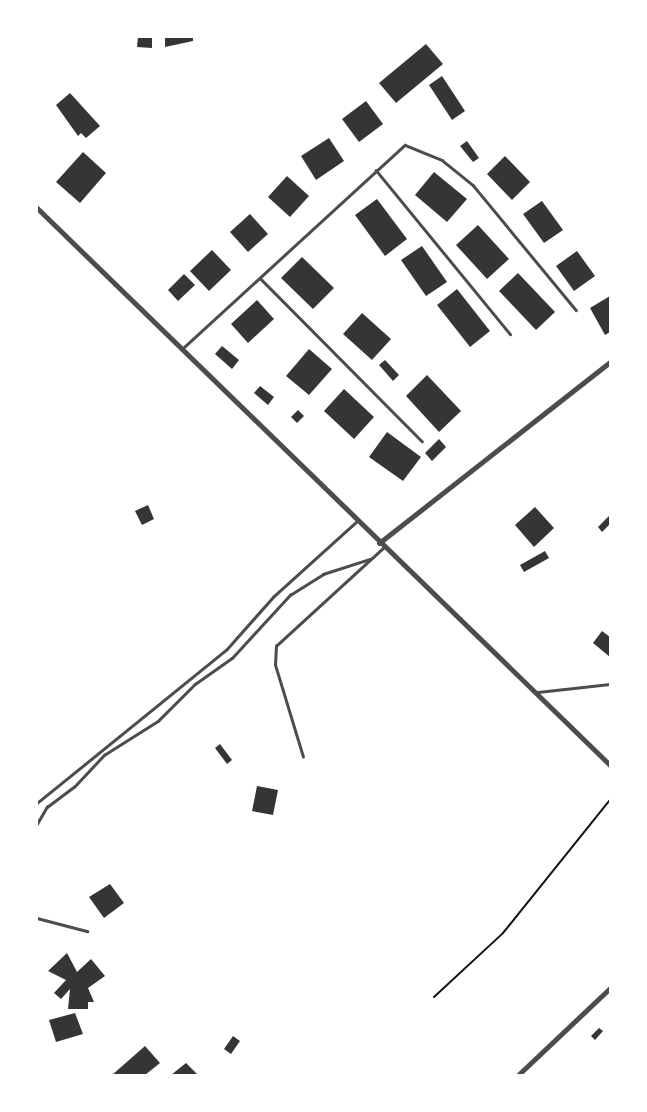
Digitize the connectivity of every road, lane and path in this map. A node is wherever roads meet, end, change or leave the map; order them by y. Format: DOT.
graph roads {
  1 [pos="376,170"];
  2 [pos="37,208"];
  3 [pos="260,278"];
  4 [pos="576,310"];
  5 [pos="510,334"];
  6 [pos="182,349"];
  7 [pos="610,362"];
  8 [pos="422,441"];
  9 [pos="357,521"];
  10 [pos="381,545"];
  11 [pos="370,559"];
  12 [pos="610,684"];
  13 [pos="535,693"];
  14 [pos="303,757"];
  15 [pos="610,765"];
  16 [pos="610,800"];
  17 [pos="37,803"];
  18 [pos="37,824"];
  19 [pos="37,918"];
  20 [pos="87,931"];
  21 [pos="610,988"];
  22 [pos="434,997"];
  23 [pos="518,1075"];
  1 -- 3 [label="lane"];
  1 -- 4 [label="lane"];
  1 -- 5 [label="lane"];
  2 -- 6 [label="street"];
  3 -- 6 [label="lane"];
  3 -- 8 [label="lane"];
  6 -- 9 [label="street"];
  7 -- 10 [label="street"];
  9 -- 10 [label="street"];
  9 -- 17 [label="lane"];
  10 -- 11 [label="lane"];
  10 -- 13 [label="street"];
  11 -- 14 [label="lane"];
  11 -- 18 [label="lane"];
  12 -- 13 [label="lane"];
  13 -- 15 [label="street"];
  16 -- 22 [label="path"];
  19 -- 20 [label="lane"];
  21 -- 23 [label="street"];
}
